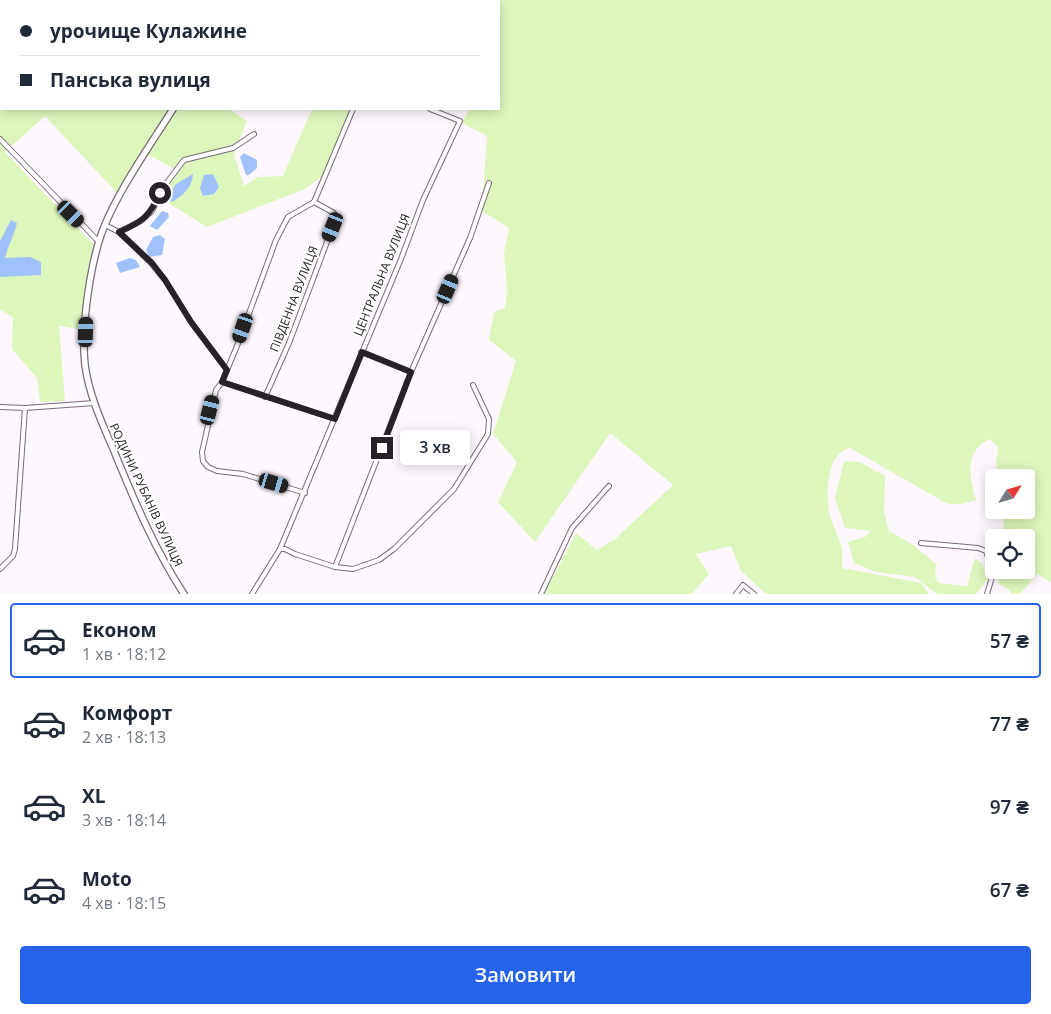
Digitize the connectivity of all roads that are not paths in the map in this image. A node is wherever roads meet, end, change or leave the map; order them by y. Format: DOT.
graph roads {
  1 [pos="172,110"];
  2 [pos="353,110"];
  3 [pos="432,110"];
  4 [pos="254,134"];
  5 [pos="0,140"];
  6 [pos="489,183"];
  7 [pos="314,202"];
  8 [pos="105,224"];
  9 [pos="119,232"];
  10 [pos="99,242"];
  11 [pos="362,352"];
  12 [pos="227,370"];
  13 [pos="411,372"];
  14 [pos="222,382"];
  15 [pos="473,385"];
  16 [pos="265,397"];
  17 [pos="94,402"];
  18 [pos="0,407"];
  19 [pos="25,408"];
  20 [pos="335,419"];
  21 [pos="609,486"];
  22 [pos="305,493"];
  23 [pos="921,543"];
  24 [pos="280,550"];
  25 [pos="335,567"];
  26 [pos="0,569"];
  27 [pos="184,594"];
  28 [pos="252,594"];
  29 [pos="542,594"];
  30 [pos="736,594"];
  31 [pos="754,594"];
  32 [pos="987,594"];
  1 -- 8 [label="street, РОДИНИ РУБАНІВ ВУЛИЦЯ"];
  2 -- 7 [label="street"];
  3 -- 11 [label="street, ЦЕНТРАЛЬНА ВУЛИЦЯ"];
  4 -- 9 [label="street"];
  5 -- 10 [label="street"];
  6 -- 13 [label="street"];
  7 -- 12 [label="street"];
  7 -- 16 [label="street, ПІВДЕННА ВУЛИЦЯ"];
  8 -- 9 [label="street"];
  8 -- 10 [label="street, РОДИНИ РУБАНІВ ВУЛИЦЯ"];
  9 -- 12 [label="street"];
  10 -- 17 [label="street, РОДИНИ РУБАНІВ ВУЛИЦЯ"];
  11 -- 13 [label="street"];
  11 -- 20 [label="street, ЦЕНТРАЛЬНА ВУЛИЦЯ"];
  12 -- 14 [label="street"];
  13 -- 25 [label="street"];
  14 -- 16 [label="street"];
  14 -- 22 [label="street"];
  15 -- 25 [label="street"];
  16 -- 20 [label="street"];
  17 -- 19 [label="street"];
  17 -- 27 [label="street, РОДИНИ РУБАНІВ ВУЛИЦЯ"];
  18 -- 19 [label="street"];
  19 -- 26 [label="street"];
  20 -- 22 [label="street, ЦЕНТРАЛЬНА ВУЛИЦЯ"];
  21 -- 29 [label="street"];
  22 -- 24 [label="street, ЦЕНТРАЛЬНА ВУЛИЦЯ"];
  23 -- 32 [label="street"];
  24 -- 25 [label="street"];
  24 -- 28 [label="street, ЦЕНТРАЛЬНА ВУЛИЦЯ"];
  30 -- 31 [label="street"];
}
